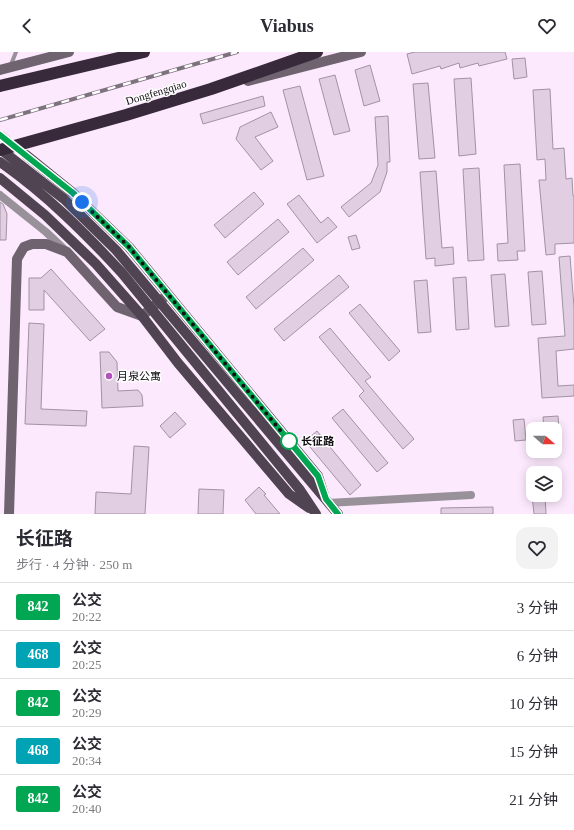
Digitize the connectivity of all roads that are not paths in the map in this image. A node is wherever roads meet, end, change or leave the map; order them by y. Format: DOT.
graph roads {
  1 [pos="16,52"];
  2 [pos="69,52"];
  3 [pos="144,52"];
  4 [pos="316,52"];
  5 [pos="361,52"];
  6 [pos="5,69"];
  7 [pos="0,86"];
  8 [pos="211,89"];
  9 [pos="26,149"];
  10 [pos="0,150"];
  11 [pos="1,163"];
  12 [pos="0,178"];
  13 [pos="0,195"];
  14 [pos="66,252"];
  15 [pos="169,294"];
  16 [pos="142,316"];
  17 [pos="471,495"];
  18 [pos="327,501"];
  19 [pos="315,513"];
  20 [pos="8,514"];
  21 [pos="338,514"];
  1 -- 6 [label="lane"];
  2 -- 6 [label="street"];
  3 -- 7 [label="highway"];
  4 -- 8 [label="highway, Dongfengqiao"];
  5 -- 8 [label="street"];
  8 -- 9 [label="highway, Dongfengqiao"];
  9 -- 10 [label="highway, Dongfengqiao"];
  9 -- 15 [label="main road"];
  10 -- 18 [label="main road"];
  11 -- 19 [label="main road"];
  12 -- 16 [label="main road"];
  13 -- 14 [label="street"];
  14 -- 16 [label="street"];
  14 -- 20 [label="street"];
  15 -- 16 [label="street"];
  15 -- 18 [label="main road"];
  16 -- 19 [label="main road"];
  17 -- 18 [label="street"];
  18 -- 21 [label="main road"];
}
